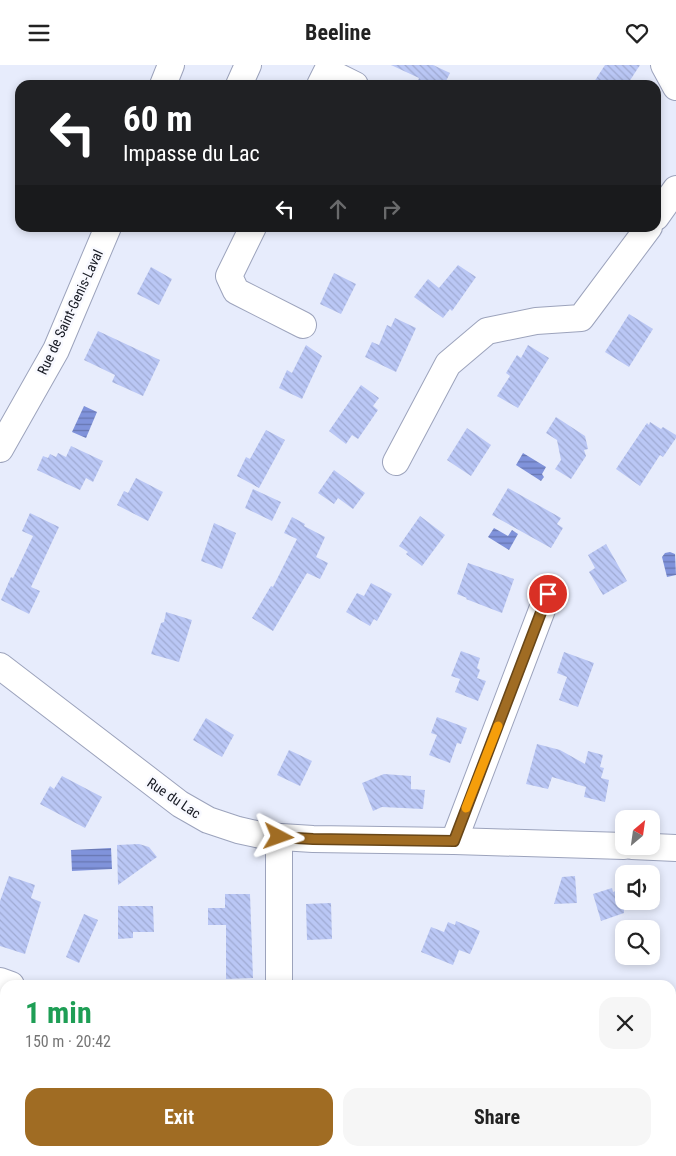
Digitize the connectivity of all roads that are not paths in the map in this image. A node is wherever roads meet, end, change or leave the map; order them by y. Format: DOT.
graph roads {
  1 [pos="171,65"];
  2 [pos="248,65"];
  3 [pos="664,65"];
  4 [pos="165,80"];
  5 [pos="241,80"];
  6 [pos="322,80"];
  7 [pos="345,80"];
  8 [pos="676,87"];
  9 [pos="676,189"];
  10 [pos="661,210"];
  11 [pos="106,232"];
  12 [pos="251,232"];
  13 [pos="645,232"];
  14 [pos="304,325"];
  15 [pos="0,449"];
  16 [pos="396,462"];
  17 [pos="548,594"];
  18 [pos="0,666"];
  19 [pos="279,837"];
  20 [pos="454,841"];
  21 [pos="615,846"];
  22 [pos="660,847"];
  23 [pos="676,848"];
  24 [pos="280,980"];
  1 -- 4 [label="street"];
  2 -- 5 [label="street"];
  3 -- 8 [label="street"];
  6 -- 7 [label="street"];
  9 -- 10 [label="street"];
  11 -- 15 [label="street, Rue de Saint-Genis-Laval"];
  12 -- 14 [label="street"];
  13 -- 16 [label="street"];
  17 -- 20 [label="street"];
  18 -- 19 [label="street, Rue du Lac"];
  19 -- 20 [label="street, Rue du Lac"];
  19 -- 24 [label="street"];
  20 -- 21 [label="street, Rue du Lac"];
  22 -- 23 [label="street"];
}
